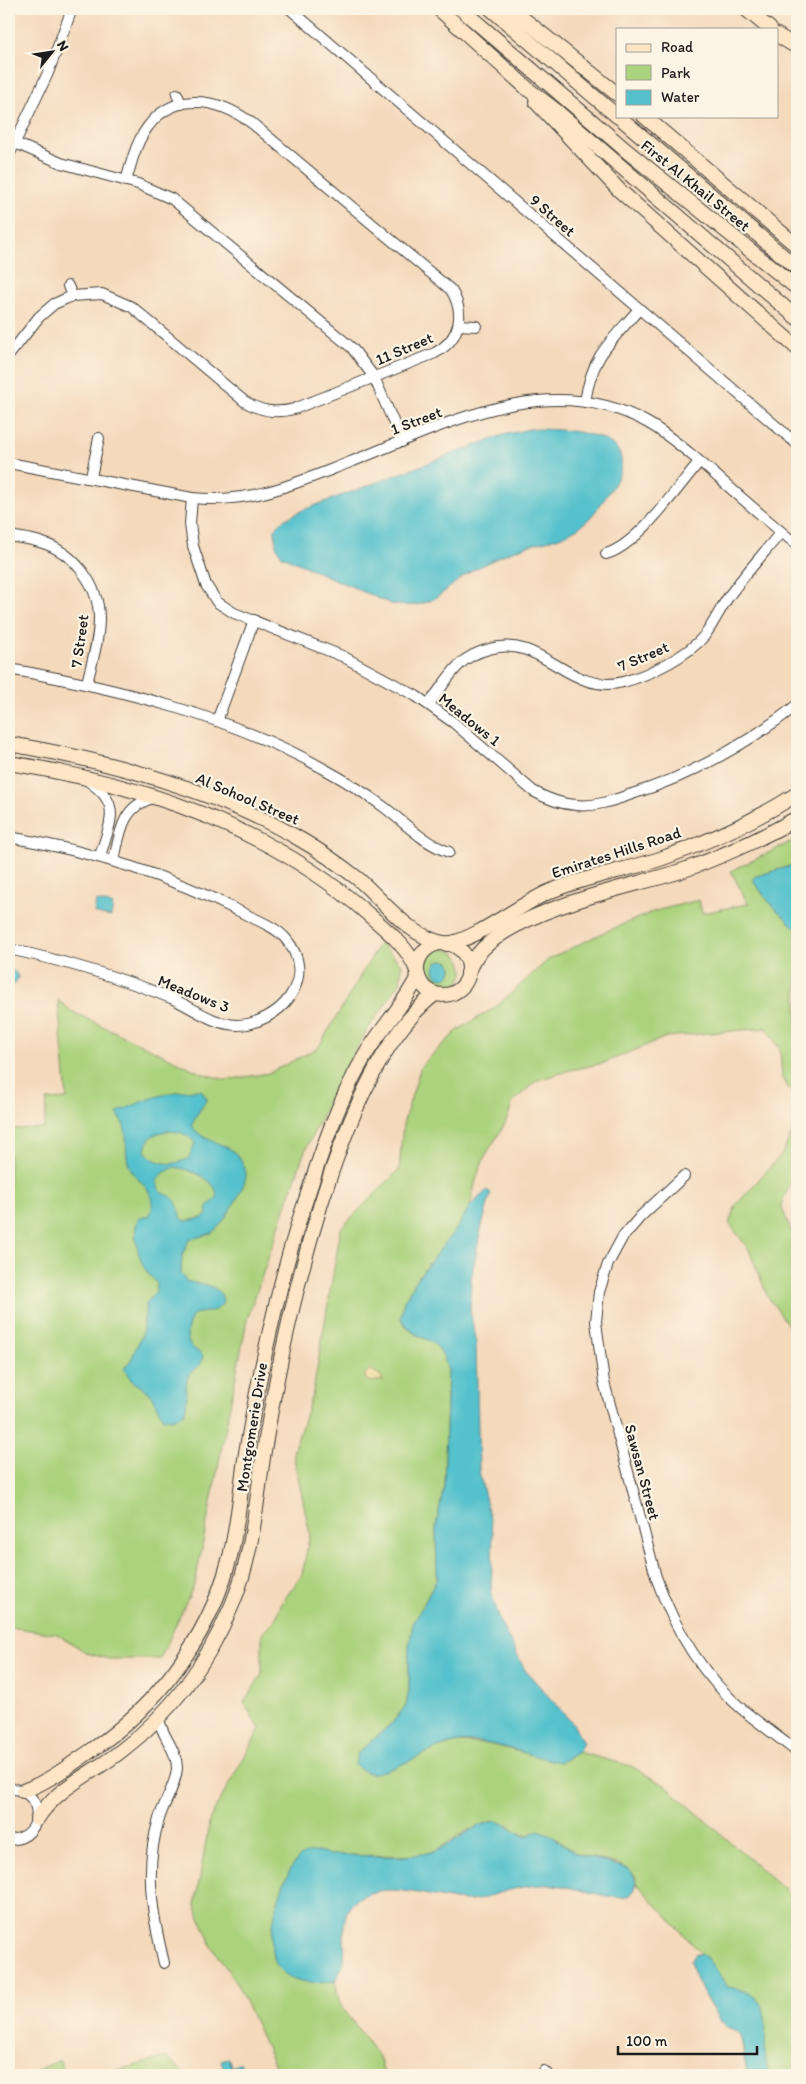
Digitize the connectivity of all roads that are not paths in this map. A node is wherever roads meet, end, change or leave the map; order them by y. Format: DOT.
graph roads {
  1 [pos="72,9"];
  2 [pos="290,9"];
  3 [pos="439,9"];
  4 [pos="461,9"];
  5 [pos="491,9"];
  6 [pos="511,9"];
  7 [pos="746,9"];
  8 [pos="769,28"];
  9 [pos="778,36"];
  10 [pos="797,47"];
  11 [pos="529,90"];
  12 [pos="616,93"];
  13 [pos="177,94"];
  14 [pos="182,104"];
  15 [pos="616,114"];
  16 [pos="620,118"];
  17 [pos="646,118"];
  18 [pos="15,143"];
  19 [pos="9,155"];
  20 [pos="126,181"];
  21 [pos="797,246"];
  22 [pos="797,268"];
  23 [pos="797,288"];
  24 [pos="639,309"];
  25 [pos="797,318"];
  26 [pos="459,325"];
  27 [pos="476,326"];
  28 [pos="797,348"];
  29 [pos="9,356"];
  30 [pos="374,377"];
  31 [pos="585,402"];
  32 [pos="99,438"];
  33 [pos="402,442"];
  34 [pos="797,444"];
  35 [pos="699,462"];
  36 [pos="9,463"];
  37 [pos="91,478"];
  38 [pos="192,498"];
  39 [pos="781,532"];
  40 [pos="9,536"];
  41 [pos="797,545"];
  42 [pos="606,554"];
  43 [pos="254,620"];
  44 [pos="9,669"];
  45 [pos="87,683"];
  46 [pos="429,704"];
  47 [pos="797,705"];
  48 [pos="217,722"];
  49 [pos="9,744"];
  50 [pos="9,763"];
  51 [pos="82,778"];
  52 [pos="797,794"];
  53 [pos="153,798"];
  54 [pos="112,813"];
  55 [pos="126,816"];
  56 [pos="797,818"];
  57 [pos="9,837"];
  58 [pos="449,852"];
  59 [pos="100,856"];
  60 [pos="114,860"];
  61 [pos="445,943"];
  62 [pos="9,949"];
  63 [pos="468,973"];
  64 [pos="417,974"];
  65 [pos="435,994"];
  66 [pos="684,1176"];
  67 [pos="159,1718"];
  68 [pos="140,1735"];
  69 [pos="168,1743"];
  70 [pos="797,1752"];
  71 [pos="14,1789"];
  72 [pos="37,1819"];
  73 [pos="9,1840"];
  74 [pos="164,1963"];
  1 -- 18 [label="street"];
  2 -- 24 [label="street, 9 Street"];
  3 -- 11 [label="main road"];
  4 -- 23 [label="main road, First Al Khail Street"];
  5 -- 15 [label="main road, First Al Khail Street"];
  6 -- 12 [label="main road"];
  7 -- 8 [label="main road"];
  9 -- 10 [label="main road"];
  11 -- 25 [label="main road"];
  11 -- 28 [label="main road"];
  13 -- 14 [label="street"];
  14 -- 20 [label="street"];
  14 -- 26 [label="street"];
  16 -- 22 [label="main road, First Al Khail Street"];
  17 -- 21 [label="main road"];
  18 -- 19 [label="street"];
  18 -- 20 [label="street"];
  20 -- 30 [label="street"];
  24 -- 31 [label="street"];
  24 -- 34 [label="street, 9 Street"];
  26 -- 27 [label="street"];
  26 -- 30 [label="street, 11 Street"];
  29 -- 30 [label="street, 11 Street"];
  30 -- 33 [label="street"];
  31 -- 33 [label="street, 1 Street"];
  31 -- 35 [label="street, 1 Street"];
  32 -- 37 [label="street"];
  33 -- 38 [label="street, 1 Street"];
  35 -- 39 [label="street, 1 Street"];
  35 -- 42 [label="street"];
  36 -- 37 [label="street, 1 Street"];
  37 -- 38 [label="street, 1 Street"];
  38 -- 43 [label="street, Meadows 1"];
  39 -- 41 [label="street, 1 Street"];
  39 -- 46 [label="street, 7 Street"];
  40 -- 45 [label="street, 7 Street"];
  43 -- 46 [label="street, Meadows 1"];
  43 -- 48 [label="street"];
  44 -- 45 [label="street, 7 Street"];
  45 -- 48 [label="street, 7 Street"];
  46 -- 47 [label="street, Meadows 1"];
  48 -- 58 [label="street, 7 Street"];
  49 -- 61 [label="main road, Al Sohool Street"];
  50 -- 51 [label="main road, Al Sohool Street"];
  51 -- 53 [label="main road, Al Sohool Street"];
  51 -- 54 [label="street"];
  52 -- 61 [label="main road, Emirates Hills Road"];
  53 -- 55 [label="street"];
  53 -- 64 [label="main road, Al Sohool Street"];
  54 -- 55 [label="street"];
  54 -- 59 [label="street"];
  55 -- 60 [label="street"];
  56 -- 63 [label="main road, Emirates Hills Road"];
  57 -- 59 [label="street, Meadows 3"];
  59 -- 60 [label="street, Meadows 3"];
  60 -- 62 [label="street, Meadows 3"];
  61 -- 63 [label="main road"];
  61 -- 64 [label="main road"];
  63 -- 65 [label="main road"];
  64 -- 65 [label="main road"];
  64 -- 71 [label="main road, Montgomerie Drive"];
  65 -- 67 [label="main road, Montgomerie Drive"];
  66 -- 70 [label="street, Sawsan Street"];
  67 -- 68 [label="main road, Montgomerie Drive"];
  67 -- 69 [label="street"];
  68 -- 69 [label="street"];
  68 -- 72 [label="main road, Montgomerie Drive"];
  69 -- 74 [label="street"];
  71 -- 72 [label="street"];
  72 -- 73 [label="street"];
}
